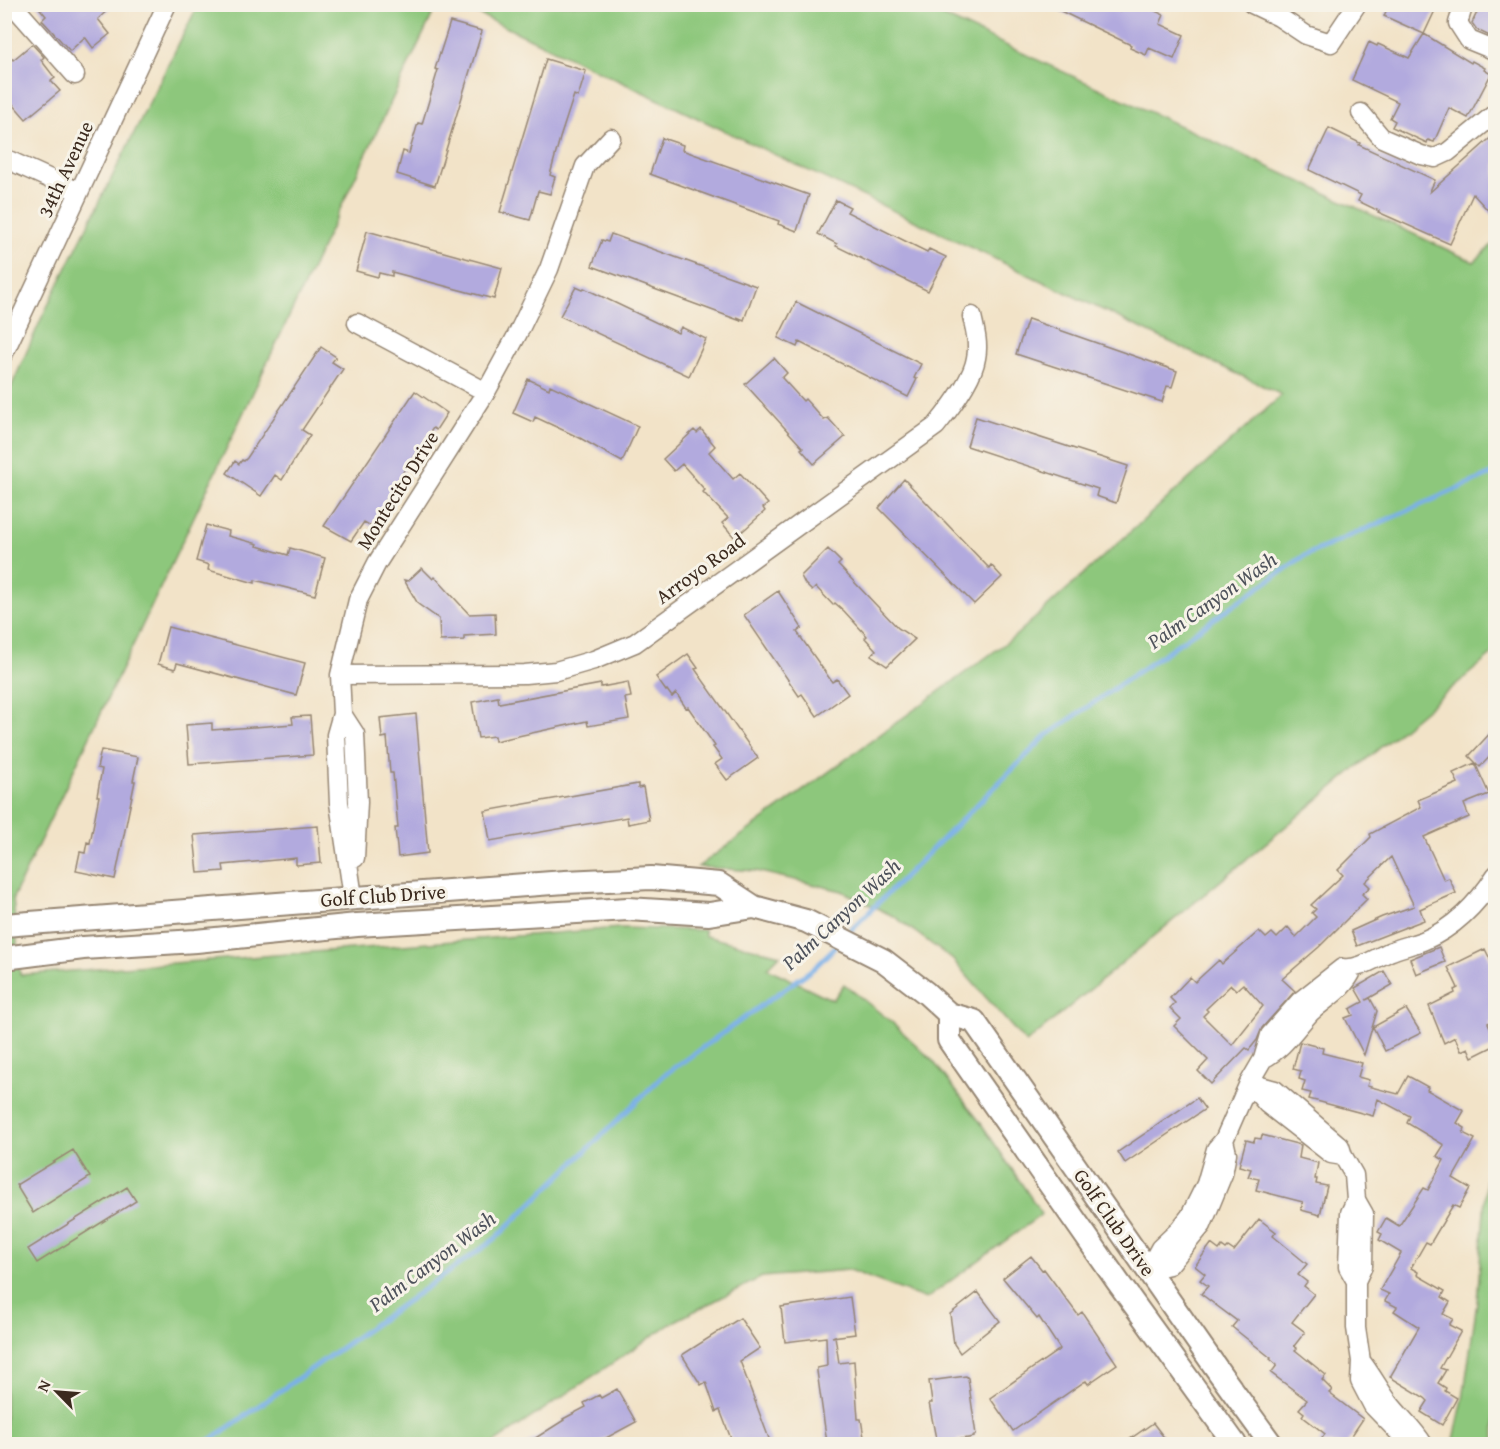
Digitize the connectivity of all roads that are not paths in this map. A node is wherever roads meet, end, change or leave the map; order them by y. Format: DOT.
graph roads {
  1 [pos="12,4"];
  2 [pos="167,4"];
  3 [pos="1252,4"];
  4 [pos="1357,4"];
  5 [pos="1464,4"];
  6 [pos="4,10"];
  7 [pos="1496,51"];
  8 [pos="75,75"];
  9 [pos="1361,113"];
  10 [pos="1496,113"];
  11 [pos="611,138"];
  12 [pos="4,158"];
  13 [pos="79,192"];
  14 [pos="972,316"];
  15 [pos="357,322"];
  16 [pos="4,353"];
  17 [pos="486,392"];
  18 [pos="340,675"];
  19 [pos="1496,875"];
  20 [pos="353,897"];
  21 [pos="754,907"];
  22 [pos="4,925"];
  23 [pos="357,925"];
  24 [pos="4,958"];
  25 [pos="949,1014"];
  26 [pos="1249,1083"];
  27 [pos="1148,1270"];
  28 [pos="1361,1361"];
  29 [pos="1235,1444"];
  30 [pos="1271,1444"];
  31 [pos="1408,1444"];
  32 [pos="1423,1444"];
  1 -- 6 [label="street"];
  1 -- 8 [label="street"];
  2 -- 13 [label="street, 34th Avenue"];
  3 -- 4 [label="street"];
  5 -- 7 [label="street"];
  9 -- 10 [label="street"];
  11 -- 17 [label="street, Montecito Drive"];
  12 -- 13 [label="street"];
  13 -- 16 [label="street, 34th Avenue"];
  14 -- 18 [label="street, Arroyo Road"];
  15 -- 17 [label="street"];
  17 -- 18 [label="street, Montecito Drive"];
  18 -- 20 [label="street, Montecito Drive"];
  19 -- 26 [label="street"];
  20 -- 21 [label="street, Golf Club Drive"];
  20 -- 22 [label="street, Golf Club Drive"];
  20 -- 23 [label="street, Montecito Drive"];
  21 -- 23 [label="street, Golf Club Drive"];
  21 -- 25 [label="street, Golf Club Drive"];
  23 -- 24 [label="street, Golf Club Drive"];
  25 -- 27 [label="street, Golf Club Drive"];
  25 -- 29 [label="street, Golf Club Drive"];
  26 -- 27 [label="street"];
  26 -- 28 [label="street"];
  27 -- 30 [label="street, Golf Club Drive"];
  28 -- 31 [label="street"];
  28 -- 32 [label="street"];
}
